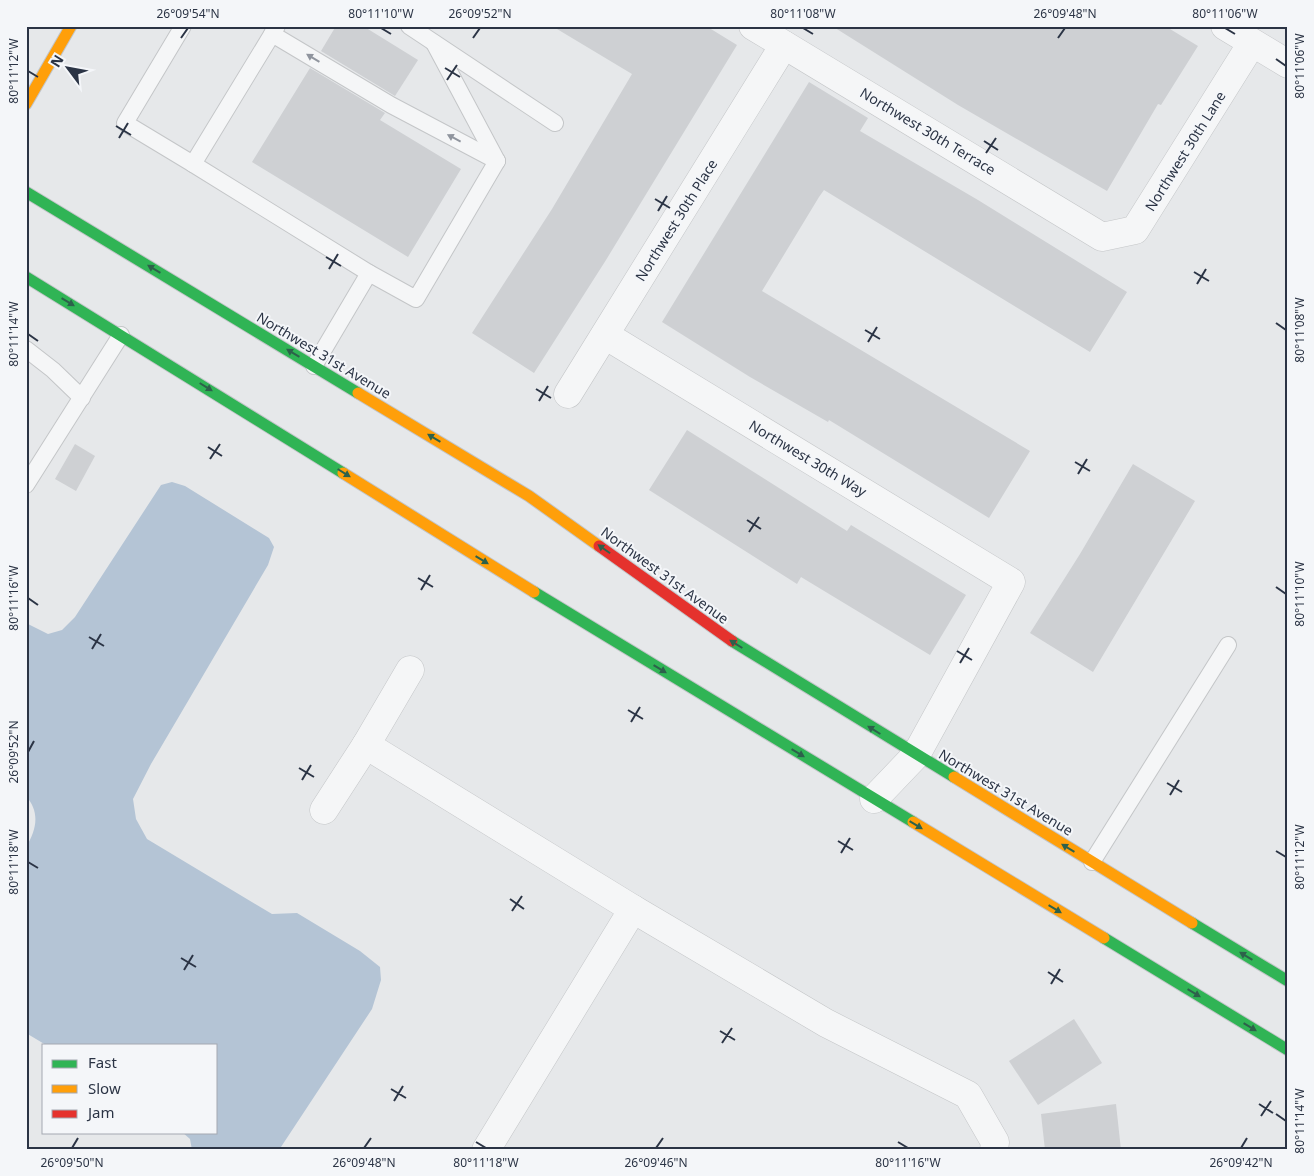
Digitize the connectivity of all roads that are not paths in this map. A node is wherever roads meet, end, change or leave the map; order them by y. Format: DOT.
graph roads {
  1 [pos="71,26"];
  2 [pos="183,26"];
  3 [pos="409,26"];
  4 [pos="753,26"];
  5 [pos="1225,26"];
  6 [pos="274,30"];
  7 [pos="432,41"];
  8 [pos="1252,43"];
  9 [pos="784,45"];
  10 [pos="1288,64"];
  11 [pos="26,104"];
  12 [pos="554,123"];
  13 [pos="497,161"];
  14 [pos="193,164"];
  15 [pos="26,192"];
  16 [pos="1102,237"];
  17 [pos="369,273"];
  18 [pos="26,277"];
  19 [pos="121,335"];
  20 [pos="605,335"];
  21 [pos="26,349"];
  22 [pos="314,366"];
  23 [pos="568,394"];
  24 [pos="82,398"];
  25 [pos="26,485"];
  26 [pos="1228,645"];
  27 [pos="410,670"];
  28 [pos="366,745"];
  29 [pos="916,755"];
  30 [pos="874,799"];
  31 [pos="324,810"];
  32 [pos="1092,862"];
  33 [pos="633,909"];
  34 [pos="1288,981"];
  35 [pos="1288,1050"];
  36 [pos="486,1150"];
  37 [pos="994,1150"];
  1 -- 11 [label="main road"];
  2 -- 14 [label="lane"];
  3 -- 7 [label="lane"];
  4 -- 9 [label="street, Northwest 30th Terrace"];
  5 -- 8 [label="street"];
  13 -- 6 [label="lane, one-way"];
  6 -- 14 [label="lane"];
  7 -- 12 [label="lane"];
  7 -- 13 [label="lane"];
  8 -- 10 [label="street"];
  8 -- 16 [label="street, Northwest 30th Lane"];
  9 -- 16 [label="street, Northwest 30th Terrace"];
  9 -- 20 [label="street, Northwest 30th Place"];
  13 -- 17 [label="lane"];
  14 -- 17 [label="lane"];
  22 -- 15 [label="main road, Northwest 31st Avenue, one-way"];
  17 -- 22 [label="lane"];
  18 -- 19 [label="main road, one-way"];
  19 -- 24 [label="lane"];
  19 -- 30 [label="main road, one-way"];
  20 -- 23 [label="street, Northwest 30th Place"];
  20 -- 29 [label="street, Northwest 30th Way"];
  21 -- 24 [label="lane"];
  29 -- 22 [label="main road, Northwest 31st Avenue, one-way"];
  24 -- 25 [label="lane"];
  26 -- 32 [label="lane"];
  27 -- 28 [label="street"];
  28 -- 31 [label="street"];
  28 -- 33 [label="street"];
  29 -- 30 [label="street"];
  32 -- 29 [label="main road, Northwest 31st Avenue, one-way"];
  30 -- 35 [label="main road, one-way"];
  34 -- 32 [label="main road, Northwest 31st Avenue, one-way"];
  33 -- 36 [label="street"];
  33 -- 37 [label="street"];
}
